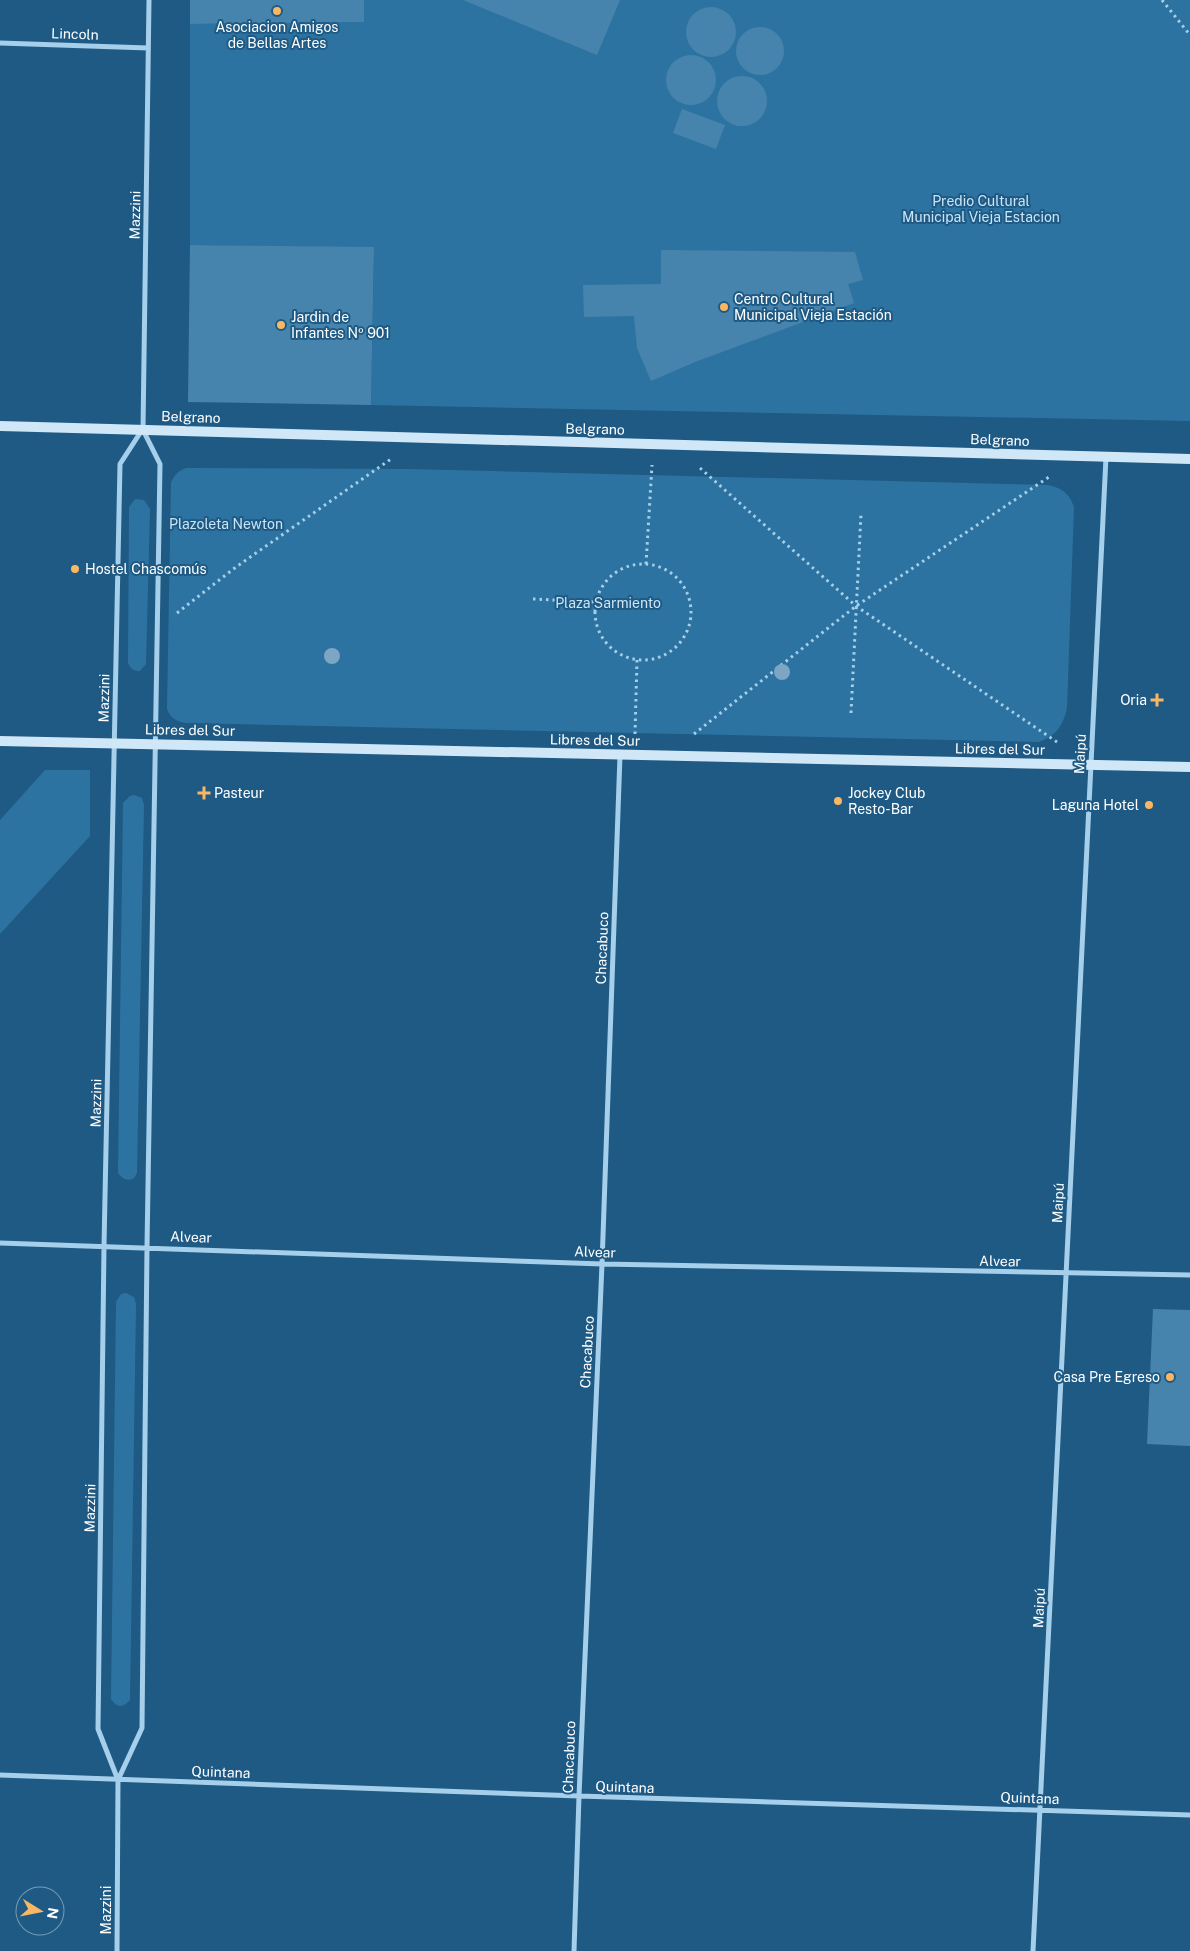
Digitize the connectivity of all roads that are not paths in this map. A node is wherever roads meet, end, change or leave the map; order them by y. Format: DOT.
graph roads {
  1 [pos="150,0"];
  2 [pos="0,43"];
  3 [pos="148,48"];
  4 [pos="0,426"];
  5 [pos="142,430"];
  6 [pos="1106,457"];
  7 [pos="1190,459"];
  8 [pos="0,740"];
  9 [pos="115,742"];
  10 [pos="156,743"];
  11 [pos="620,754"];
  12 [pos="1091,764"];
  13 [pos="1190,767"];
  14 [pos="0,1243"];
  15 [pos="104,1246"];
  16 [pos="147,1247"];
  17 [pos="602,1264"];
  18 [pos="1066,1274"];
  19 [pos="1190,1276"];
  20 [pos="0,1775"];
  21 [pos="118,1780"];
  22 [pos="579,1796"];
  23 [pos="1040,1810"];
  24 [pos="1190,1815"];
  25 [pos="118,1951"];
  26 [pos="574,1951"];
  27 [pos="1033,1951"];
  1 -- 3 [label="street, Mazzini"];
  2 -- 3 [label="street, Lincoln"];
  3 -- 5 [label="street, Mazzini"];
  4 -- 5 [label="main road, Belgrano"];
  5 -- 6 [label="main road, Belgrano"];
  5 -- 9 [label="street, Mazzini"];
  5 -- 10 [label="street, Mazzini"];
  6 -- 7 [label="main road, Belgrano"];
  6 -- 12 [label="street, Maipú"];
  8 -- 9 [label="main road, Libres del Sur"];
  9 -- 10 [label="main road, Libres del Sur"];
  9 -- 15 [label="street, Mazzini"];
  10 -- 11 [label="main road, Libres del Sur"];
  10 -- 16 [label="street, Mazzini"];
  11 -- 12 [label="main road, Libres del Sur"];
  11 -- 17 [label="street, Chacabuco"];
  12 -- 13 [label="main road, Libres del Sur"];
  12 -- 18 [label="street, Maipú"];
  14 -- 15 [label="street, Alvear"];
  15 -- 16 [label="street, Alvear"];
  15 -- 21 [label="street, Mazzini"];
  16 -- 17 [label="street, Alvear"];
  16 -- 21 [label="street, Mazzini"];
  17 -- 18 [label="street, Alvear"];
  17 -- 22 [label="street, Chacabuco"];
  18 -- 19 [label="street, Alvear"];
  18 -- 23 [label="street, Maipú"];
  20 -- 21 [label="street, Quintana"];
  21 -- 22 [label="street, Quintana"];
  21 -- 25 [label="street, Mazzini"];
  22 -- 23 [label="street, Quintana"];
  22 -- 26 [label="street, Chacabuco"];
  23 -- 24 [label="street, Quintana"];
  23 -- 27 [label="street, Maipú"];
}
